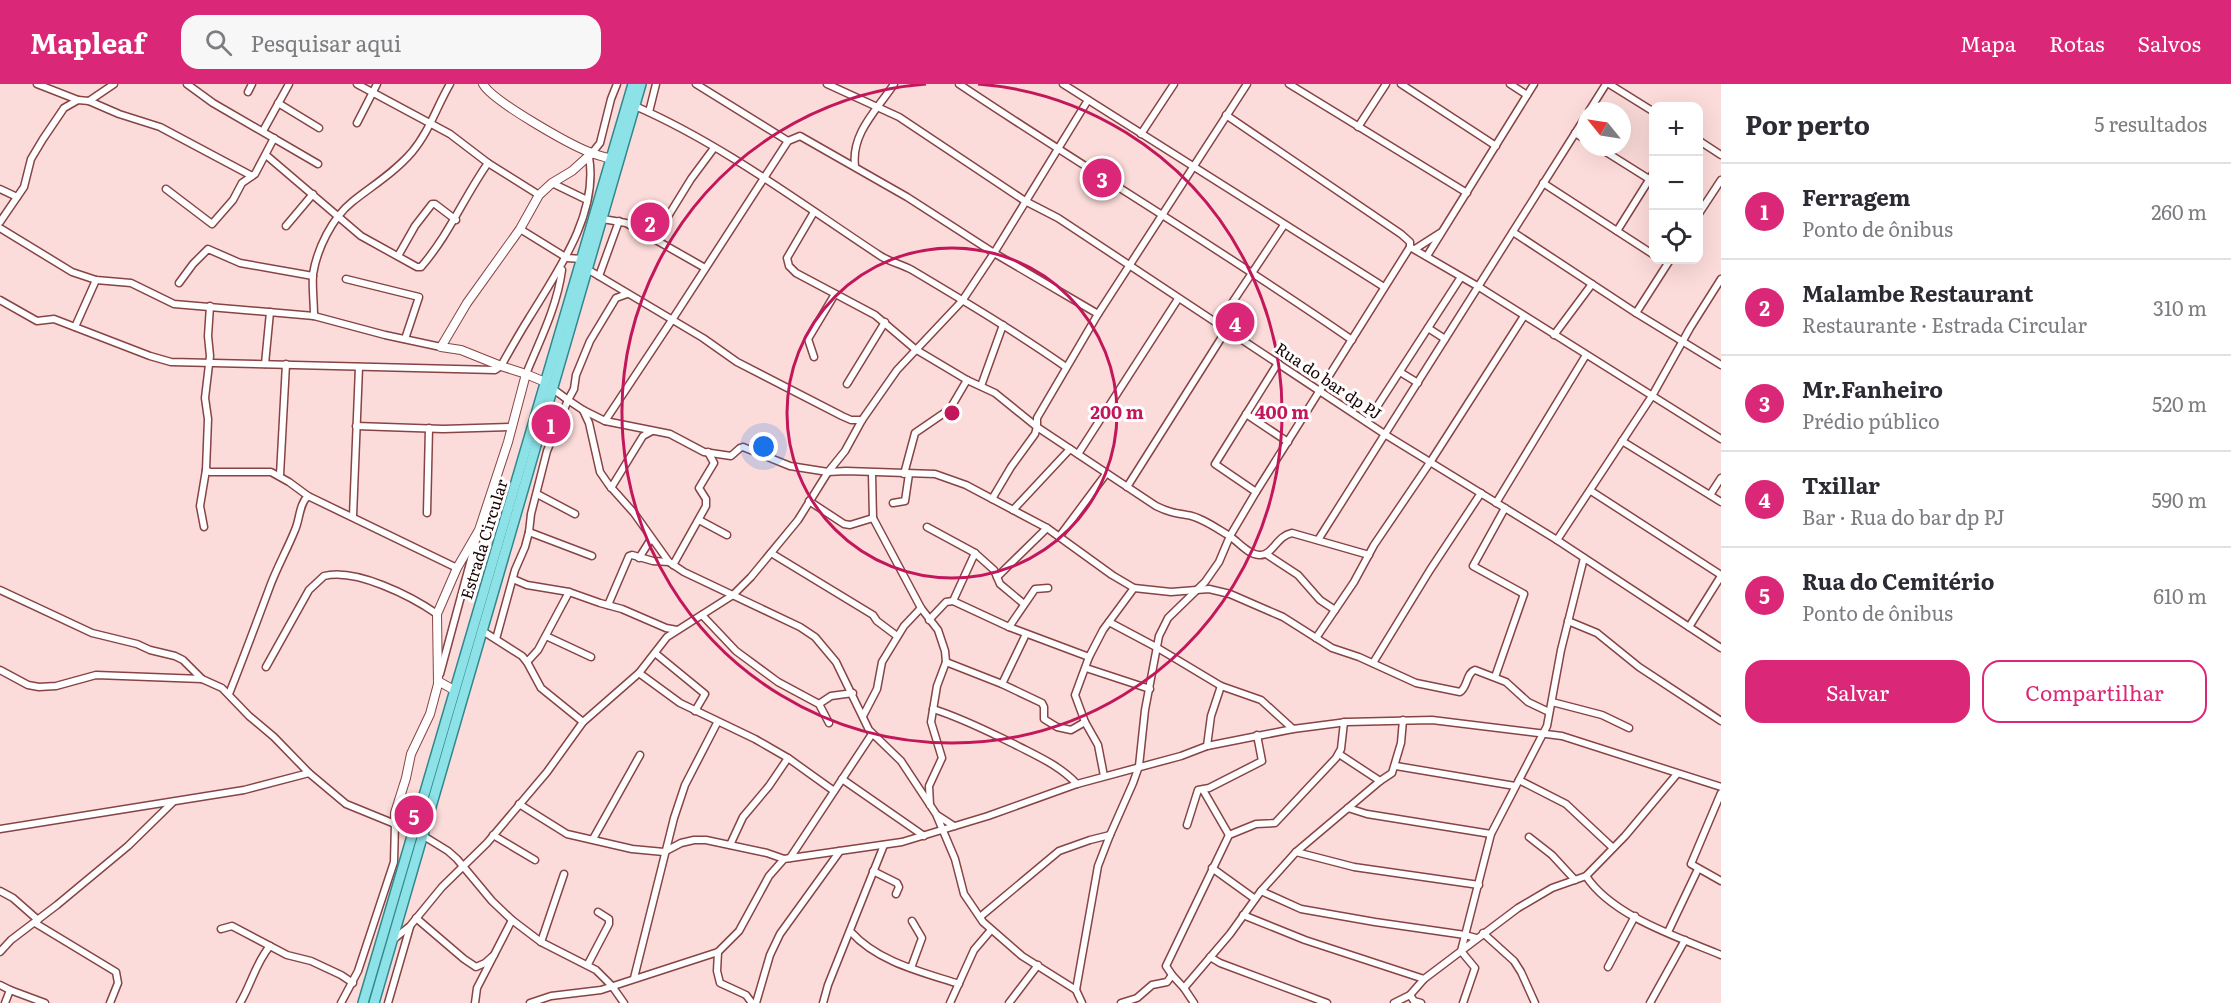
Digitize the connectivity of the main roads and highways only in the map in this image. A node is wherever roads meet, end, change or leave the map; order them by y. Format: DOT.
graph roads {
  1 [pos="633,84"];
  2 [pos="641,84"];
  3 [pos="418,833"];
  4 [pos="363,1003"];
  5 [pos="374,1003"];
  1 -- 3 [label="main road, Estrada Circular"];
  2 -- 3 [label="main road, Estrada Circular"];
  3 -- 4 [label="main road, Estrada Circular"];
  3 -- 5 [label="main road, Estrada Circular"];
}
